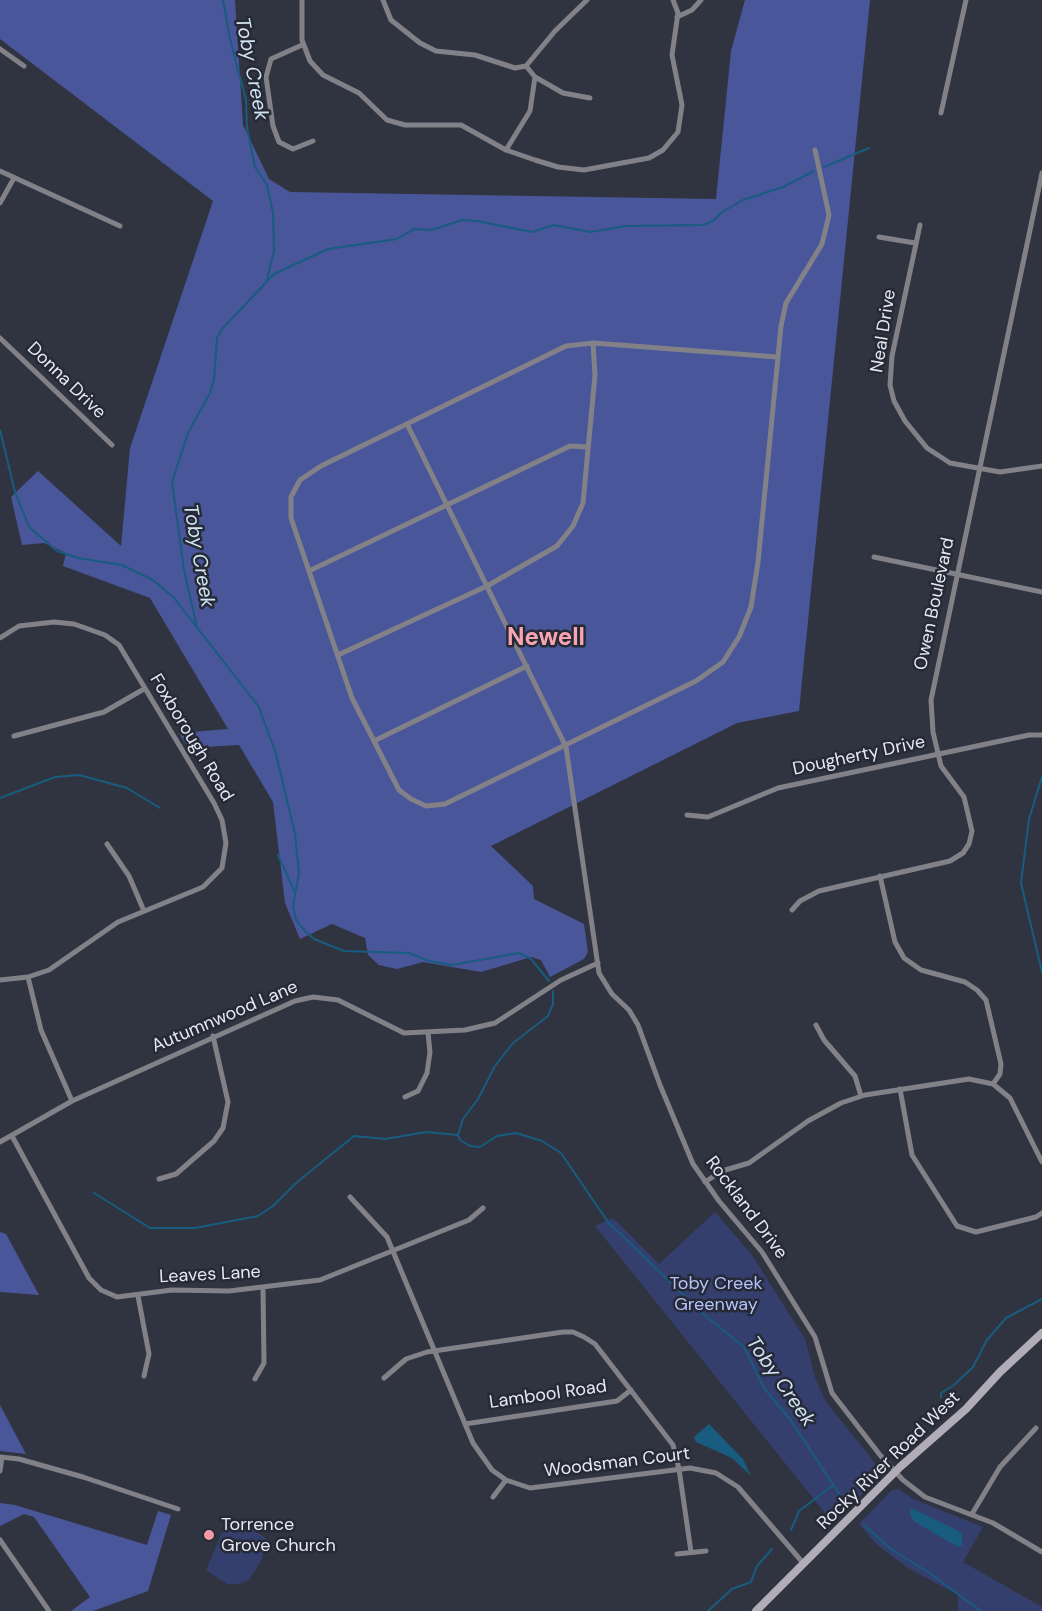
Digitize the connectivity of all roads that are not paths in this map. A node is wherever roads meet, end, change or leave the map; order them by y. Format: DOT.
graph roads {
  1 [pos="302,0"];
  2 [pos="383,0"];
  3 [pos="587,0"];
  4 [pos="673,0"];
  5 [pos="701,0"];
  6 [pos="966,0"];
  7 [pos="677,17"];
  8 [pos="302,45"];
  9 [pos="0,49"];
  10 [pos="24,66"];
  11 [pos="526,66"];
  12 [pos="535,77"];
  13 [pos="590,98"];
  14 [pos="941,113"];
  15 [pos="313,141"];
  16 [pos="506,150"];
  17 [pos="815,150"];
  18 [pos="0,171"];
  19 [pos="1042,173"];
  20 [pos="14,178"];
  21 [pos="0,203"];
  22 [pos="920,225"];
  23 [pos="120,226"];
  24 [pos="879,237"];
  25 [pos="915,243"];
  26 [pos="0,338"];
  27 [pos="593,343"];
  28 [pos="777,357"];
  29 [pos="407,424"];
  30 [pos="112,445"];
  31 [pos="587,447"];
  32 [pos="1042,466"];
  33 [pos="978,470"];
  34 [pos="446,504"];
  35 [pos="874,557"];
  36 [pos="309,571"];
  37 [pos="956,576"];
  38 [pos="487,586"];
  39 [pos="1042,592"];
  40 [pos="0,638"];
  41 [pos="338,655"];
  42 [pos="527,666"];
  43 [pos="144,689"];
  44 [pos="1042,735"];
  45 [pos="14,736"];
  46 [pos="374,741"];
  47 [pos="566,747"];
  48 [pos="938,754"];
  49 [pos="687,815"];
  50 [pos="107,844"];
  51 [pos="880,876"];
  52 [pos="792,910"];
  53 [pos="144,911"];
  54 [pos="598,963"];
  55 [pos="28,977"];
  56 [pos="0,980"];
  57 [pos="816,1025"];
  58 [pos="428,1033"];
  59 [pos="213,1036"];
  60 [pos="993,1084"];
  61 [pos="900,1089"];
  62 [pos="861,1096"];
  63 [pos="405,1097"];
  64 [pos="72,1101"];
  65 [pos="12,1136"];
  66 [pos="0,1142"];
  67 [pos="1042,1162"];
  68 [pos="159,1179"];
  69 [pos="705,1182"];
  70 [pos="350,1197"];
  71 [pos="483,1208"];
  72 [pos="1042,1213"];
  73 [pos="394,1251"];
  74 [pos="263,1288"];
  75 [pos="138,1296"];
  76 [pos="1042,1333"];
  77 [pos="436,1350"];
  78 [pos="144,1376"];
  79 [pos="384,1378"];
  80 [pos="255,1379"];
  81 [pos="631,1390"];
  82 [pos="465,1424"];
  83 [pos="1036,1428"];
  84 [pos="1,1457"];
  85 [pos="679,1469"];
  86 [pos="0,1471"];
  87 [pos="895,1472"];
  88 [pos="506,1480"];
  89 [pos="493,1497"];
  90 [pos="178,1509"];
  91 [pos="972,1514"];
  92 [pos="0,1540"];
  93 [pos="706,1551"];
  94 [pos="691,1552"];
  95 [pos="1042,1552"];
  96 [pos="677,1554"];
  97 [pos="804,1564"];
  98 [pos="49,1611"];
  99 [pos="756,1611"];
  1 -- 8 [label="street"];
  2 -- 11 [label="street"];
  3 -- 11 [label="street"];
  4 -- 7 [label="street"];
  5 -- 7 [label="street"];
  6 -- 14 [label="street"];
  7 -- 16 [label="street"];
  8 -- 15 [label="street"];
  8 -- 16 [label="street"];
  9 -- 10 [label="street"];
  11 -- 12 [label="street"];
  12 -- 13 [label="street"];
  12 -- 16 [label="street"];
  17 -- 28 [label="street"];
  18 -- 20 [label="street"];
  19 -- 33 [label="street, Owen Boulevard"];
  20 -- 21 [label="street"];
  20 -- 23 [label="street"];
  22 -- 25 [label="street, Neal Drive"];
  24 -- 25 [label="street"];
  25 -- 33 [label="street, Neal Drive"];
  26 -- 30 [label="street, Donna Drive"];
  27 -- 28 [label="street"];
  27 -- 29 [label="street"];
  27 -- 31 [label="street"];
  28 -- 47 [label="street"];
  29 -- 34 [label="street, Rockland Drive"];
  29 -- 36 [label="street"];
  31 -- 34 [label="street"];
  31 -- 38 [label="street"];
  32 -- 33 [label="street, Neal Drive"];
  33 -- 37 [label="street, Owen Boulevard"];
  34 -- 36 [label="street"];
  34 -- 38 [label="street, Rockland Drive"];
  35 -- 37 [label="street"];
  36 -- 41 [label="street"];
  37 -- 39 [label="street"];
  37 -- 48 [label="street, Owen Boulevard"];
  38 -- 41 [label="street"];
  38 -- 42 [label="street, Rockland Drive"];
  40 -- 43 [label="street, Foxborough Road"];
  41 -- 46 [label="street"];
  42 -- 46 [label="street"];
  42 -- 47 [label="street, Rockland Drive"];
  43 -- 45 [label="street"];
  43 -- 53 [label="street, Foxborough Road"];
  44 -- 48 [label="street, Dougherty Drive"];
  46 -- 47 [label="street"];
  47 -- 54 [label="street, Rockland Drive"];
  48 -- 49 [label="street, Dougherty Drive"];
  48 -- 51 [label="street, Owen Boulevard"];
  50 -- 53 [label="street"];
  51 -- 52 [label="street, Owen Boulevard"];
  51 -- 60 [label="street"];
  53 -- 55 [label="street, Foxborough Road"];
  54 -- 58 [label="street, Autumnwood Lane"];
  54 -- 69 [label="street, Rockland Drive"];
  55 -- 56 [label="street, Foxborough Road"];
  55 -- 64 [label="street"];
  57 -- 62 [label="street"];
  58 -- 59 [label="street, Autumnwood Lane"];
  58 -- 63 [label="street"];
  59 -- 64 [label="street, Autumnwood Lane"];
  59 -- 68 [label="street"];
  60 -- 61 [label="street"];
  60 -- 67 [label="street"];
  61 -- 62 [label="street"];
  61 -- 72 [label="street"];
  62 -- 69 [label="street"];
  64 -- 65 [label="street, Autumnwood Lane"];
  65 -- 66 [label="street, Autumnwood Lane"];
  65 -- 75 [label="street, Leaves Lane"];
  69 -- 87 [label="street, Rockland Drive"];
  70 -- 73 [label="street, Woodsman Court"];
  71 -- 73 [label="street, Leaves Lane"];
  73 -- 74 [label="street, Leaves Lane"];
  73 -- 77 [label="street, Woodsman Court"];
  74 -- 75 [label="street, Leaves Lane"];
  74 -- 80 [label="street"];
  75 -- 78 [label="street"];
  76 -- 87 [label="street, Rocky River Road West"];
  77 -- 79 [label="street"];
  77 -- 81 [label="street"];
  77 -- 82 [label="street, Woodsman Court"];
  81 -- 82 [label="street, Lambool Road"];
  81 -- 85 [label="street"];
  82 -- 88 [label="street, Woodsman Court"];
  83 -- 91 [label="street"];
  84 -- 86 [label="street"];
  84 -- 90 [label="street"];
  85 -- 88 [label="street, Woodsman Court"];
  85 -- 94 [label="street"];
  85 -- 97 [label="street, Woodsman Court"];
  87 -- 91 [label="street, Rockland Drive"];
  87 -- 97 [label="street, Rocky River Road West"];
  88 -- 89 [label="street"];
  91 -- 95 [label="street, Rockland Drive"];
  92 -- 98 [label="street"];
  93 -- 94 [label="street"];
  94 -- 96 [label="street"];
  97 -- 99 [label="street, Rocky River Road West"];
}
